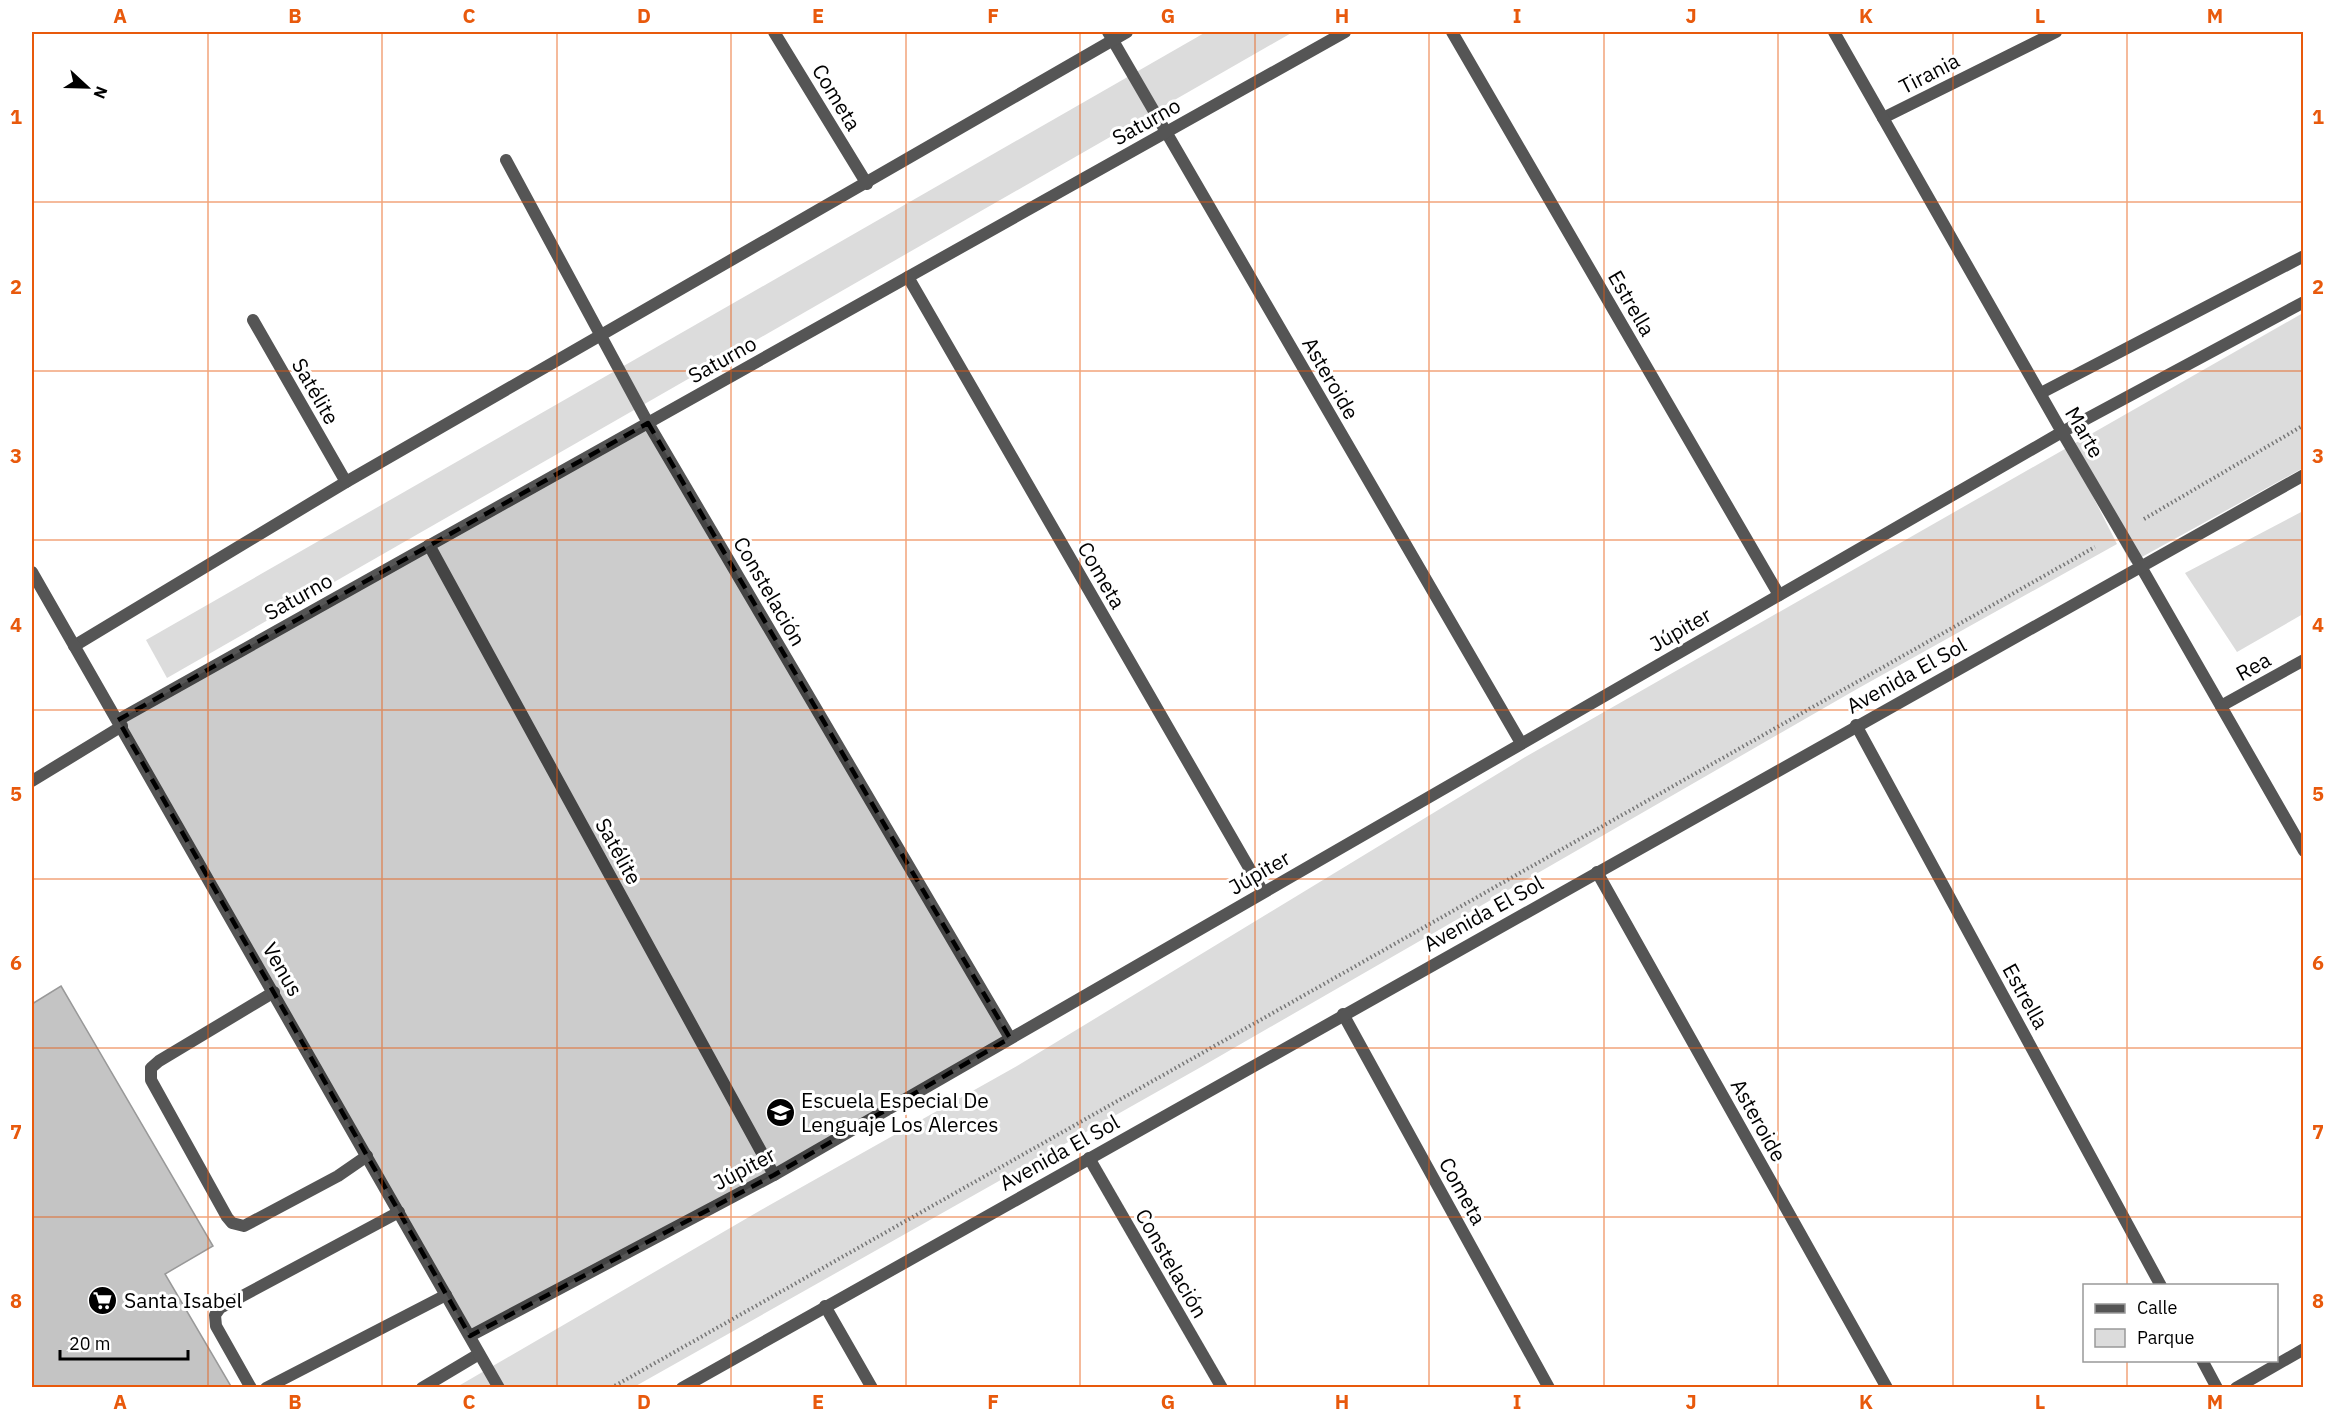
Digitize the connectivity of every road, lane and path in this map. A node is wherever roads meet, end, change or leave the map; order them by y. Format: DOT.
graph roads {
  1 [pos="774,32"];
  2 [pos="1127,32"];
  3 [pos="1345,32"];
  4 [pos="1452,32"];
  5 [pos="1834,32"];
  6 [pos="2056,32"];
  7 [pos="1110,36"];
  8 [pos="1883,118"];
  9 [pos="1166,132"];
  10 [pos="506,160"];
  11 [pos="867,184"];
  12 [pos="2304,256"];
  13 [pos="908,277"];
  14 [pos="2304,302"];
  15 [pos="253,320"];
  16 [pos="601,336"];
  17 [pos="2041,393"];
  18 [pos="648,423"];
  19 [pos="2304,425"];
  20 [pos="2062,432"];
  21 [pos="2304,475"];
  22 [pos="346,482"];
  23 [pos="2121,532"];
  24 [pos="429,545"];
  25 [pos="2140,565"];
  26 [pos="32,572"];
  27 [pos="1779,595"];
  28 [pos="74,645"];
  29 [pos="2304,660"];
  30 [pos="2221,706"];
  31 [pos="120,723"];
  32 [pos="1856,725"];
  33 [pos="1521,743"];
  34 [pos="32,781"];
  35 [pos="2304,851"];
  36 [pos="1596,872"];
  37 [pos="1263,892"];
  38 [pos="274,992"];
  39 [pos="1343,1014"];
  40 [pos="1010,1038"];
  41 [pos="367,1156"];
  42 [pos="1089,1158"];
  43 [pos="774,1175"];
  44 [pos="399,1212"];
  45 [pos="2160,1284"];
  46 [pos="446,1294"];
  47 [pos="825,1306"];
  48 [pos="470,1336"];
  49 [pos="2304,1349"];
  50 [pos="479,1354"];
  51 [pos="2203,1362"];
  52 [pos="251,1388"];
  53 [pos="266,1388"];
  54 [pos="422,1388"];
  55 [pos="499,1388"];
  56 [pos="611,1388"];
  57 [pos="682,1388"];
  58 [pos="872,1388"];
  59 [pos="1222,1388"];
  60 [pos="1549,1388"];
  61 [pos="1887,1388"];
  62 [pos="2217,1388"];
  63 [pos="2236,1388"];
  1 -- 11 [label="street, Cometa"];
  2 -- 7 [label="street"];
  3 -- 9 [label="street, Saturno"];
  4 -- 27 [label="street, Estrella"];
  5 -- 8 [label="street, Marte"];
  6 -- 8 [label="street, Tirania"];
  7 -- 9 [label="street, Asteroide"];
  7 -- 11 [label="street"];
  8 -- 17 [label="street, Marte"];
  9 -- 13 [label="street, Saturno"];
  9 -- 33 [label="street, Asteroide"];
  10 -- 16 [label="street, Constelación"];
  11 -- 16 [label="street"];
  12 -- 17 [label="street"];
  13 -- 18 [label="street, Saturno"];
  13 -- 37 [label="street, Cometa"];
  14 -- 20 [label="street"];
  15 -- 22 [label="street, Satélite"];
  16 -- 18 [label="street, Constelación"];
  16 -- 22 [label="street"];
  17 -- 20 [label="street, Marte"];
  18 -- 24 [label="street, Saturno"];
  18 -- 40 [label="street, Constelación"];
  19 -- 23 [label="path"];
  20 -- 23 [label="street, Marte"];
  20 -- 27 [label="street, Júpiter"];
  21 -- 25 [label="street, Avenida El Sol"];
  22 -- 28 [label="street"];
  23 -- 25 [label="street, Marte"];
  23 -- 56 [label="path"];
  24 -- 31 [label="street, Saturno"];
  24 -- 43 [label="street, Satélite"];
  25 -- 30 [label="street, Marte"];
  25 -- 32 [label="street, Avenida El Sol"];
  26 -- 28 [label="street, Venus"];
  27 -- 33 [label="street, Júpiter"];
  28 -- 31 [label="street, Venus"];
  29 -- 30 [label="street, Rea"];
  30 -- 35 [label="street, Marte"];
  31 -- 34 [label="street, Saturno"];
  31 -- 38 [label="street, Venus"];
  32 -- 36 [label="street, Avenida El Sol"];
  32 -- 45 [label="street, Estrella"];
  33 -- 37 [label="street, Júpiter"];
  36 -- 39 [label="street, Avenida El Sol"];
  36 -- 61 [label="street, Asteroide"];
  37 -- 40 [label="street, Júpiter"];
  38 -- 41 [label="street, Venus"];
  38 -- 41 [label="street"];
  39 -- 42 [label="street, Avenida El Sol"];
  39 -- 60 [label="street, Cometa"];
  40 -- 43 [label="street, Júpiter"];
  41 -- 44 [label="street, Venus"];
  42 -- 47 [label="street, Avenida El Sol"];
  42 -- 59 [label="street, Constelación"];
  43 -- 48 [label="street, Júpiter"];
  44 -- 46 [label="street, Venus"];
  44 -- 52 [label="street"];
  46 -- 48 [label="street, Venus"];
  46 -- 53 [label="street"];
  47 -- 57 [label="street, Avenida El Sol"];
  47 -- 58 [label="street"];
  48 -- 50 [label="street, Venus"];
  49 -- 63 [label="street"];
  50 -- 54 [label="street"];
  50 -- 55 [label="street, Venus"];
  51 -- 62 [label="street"];
}
